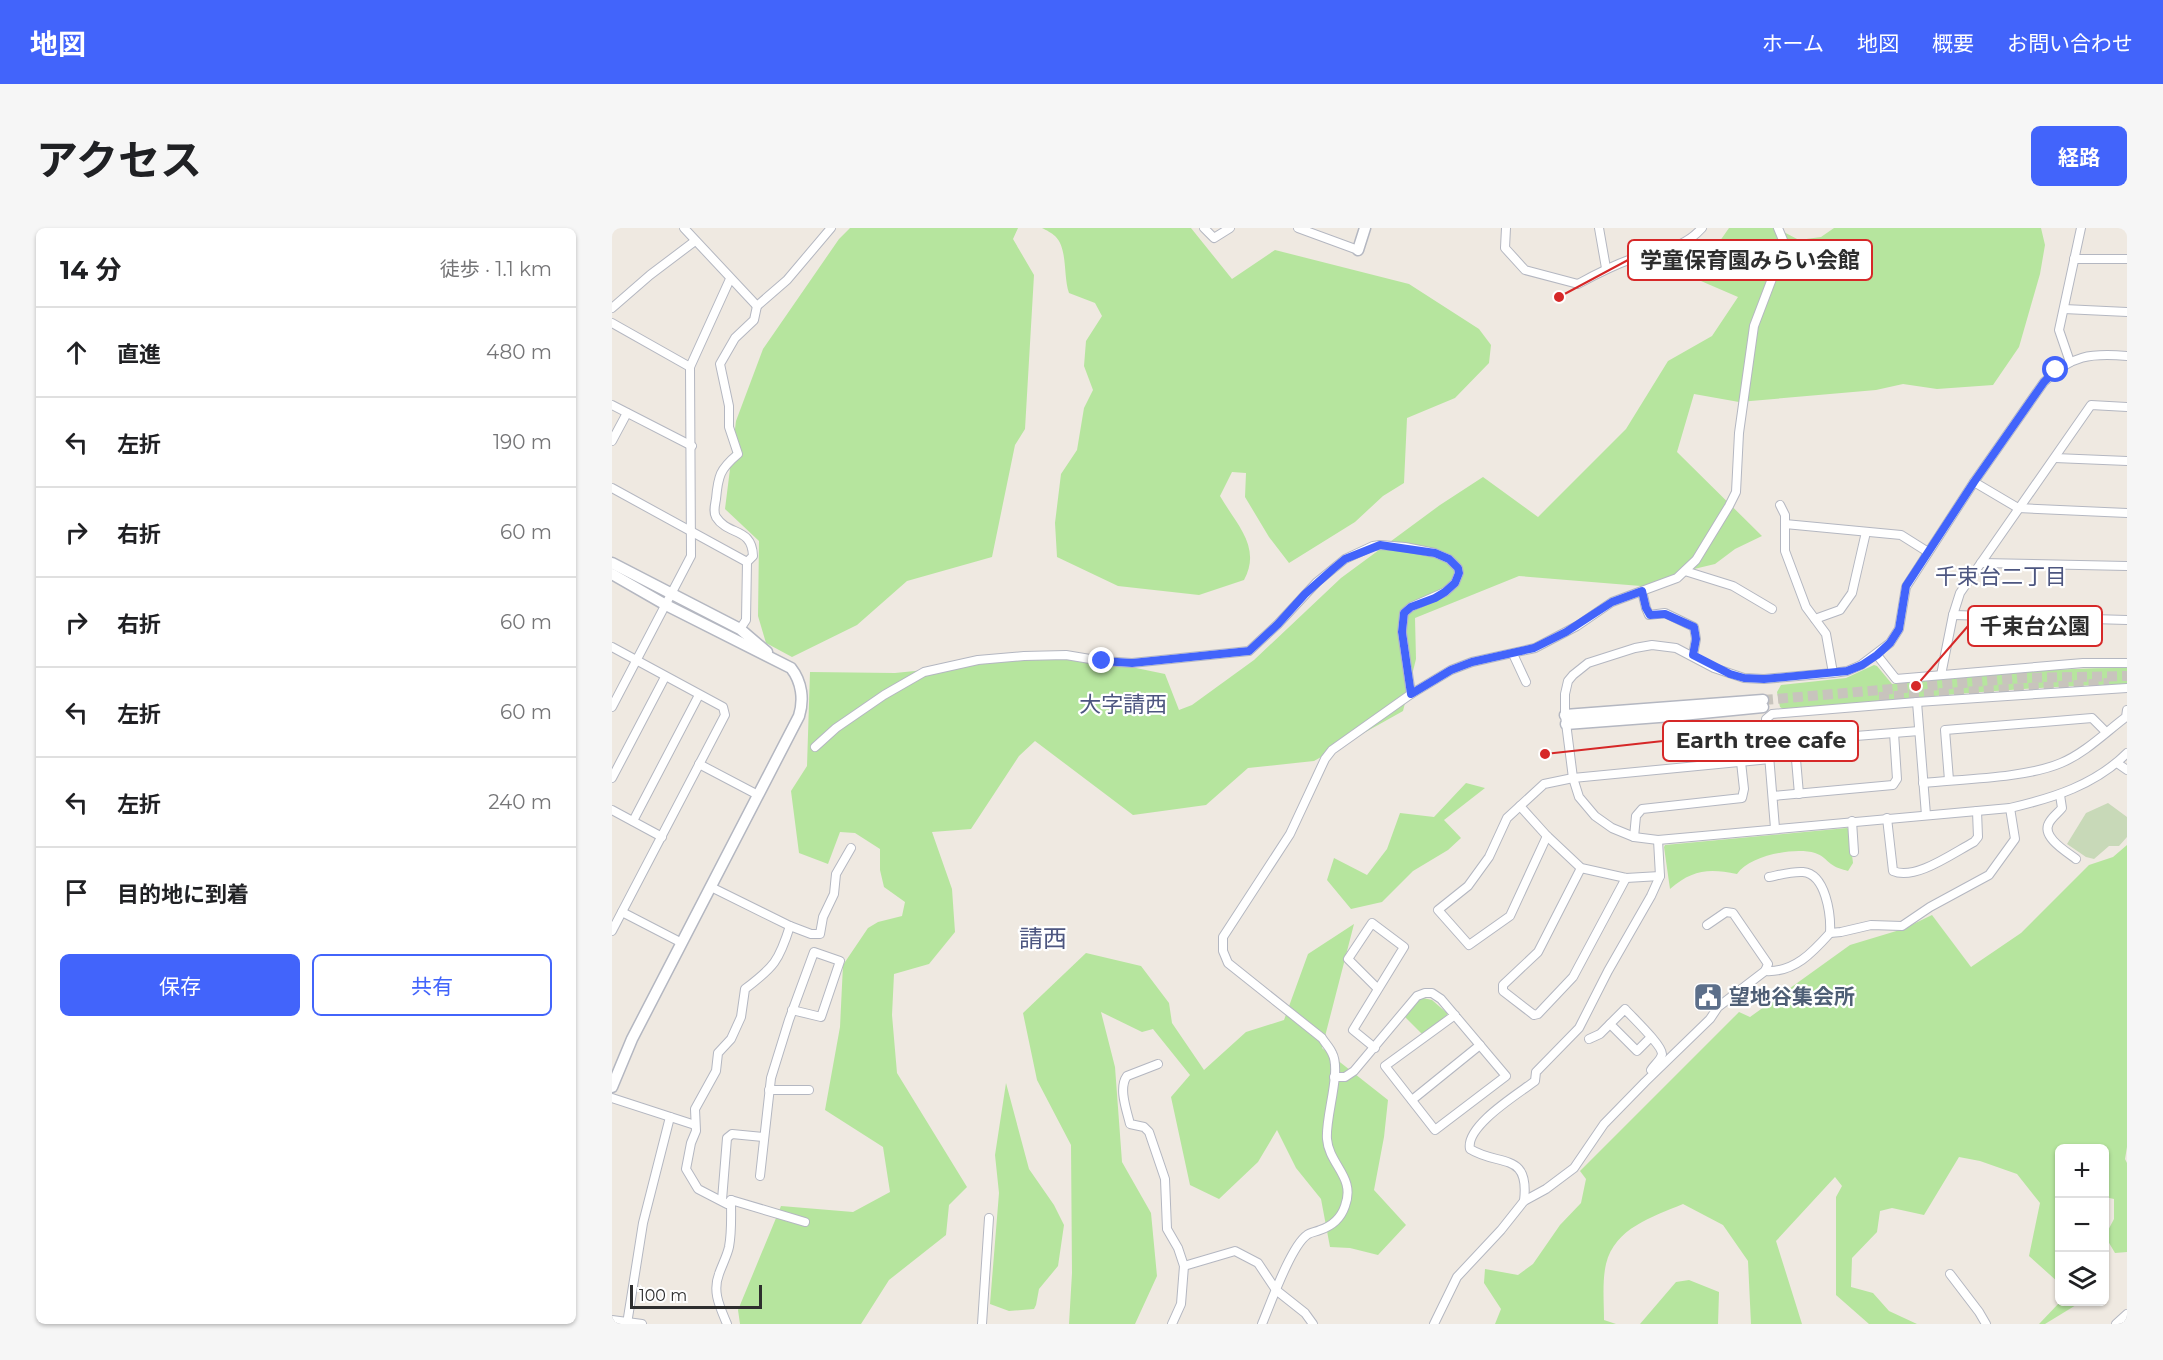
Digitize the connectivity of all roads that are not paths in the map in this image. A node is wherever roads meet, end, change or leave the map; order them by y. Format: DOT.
graph roads {
  1 [pos="684,228"];
  2 [pos="831,228"];
  3 [pos="1204,228"];
  4 [pos="1230,228"];
  5 [pos="1298,228"];
  6 [pos="1365,228"];
  7 [pos="1506,228"];
  8 [pos="1599,228"];
  9 [pos="1702,228"];
  10 [pos="1778,228"];
  11 [pos="2081,228"];
  12 [pos="1319,231"];
  13 [pos="695,241"];
  14 [pos="1359,250"];
  15 [pos="2074,259"];
  16 [pos="2127,259"];
  17 [pos="1606,268"];
  18 [pos="730,279"];
  19 [pos="757,306"];
  20 [pos="612,308"];
  21 [pos="2064,309"];
  22 [pos="2127,312"];
  23 [pos="612,323"];
  24 [pos="2127,356"];
  25 [pos="2070,362"];
  26 [pos="690,367"];
  27 [pos="612,405"];
  28 [pos="2127,407"];
  29 [pos="627,413"];
  30 [pos="612,441"];
  31 [pos="692,446"];
  32 [pos="2055,458"];
  33 [pos="2127,461"];
  34 [pos="1974,482"];
  35 [pos="612,488"];
  36 [pos="1780,505"];
  37 [pos="2018,508"];
  38 [pos="2127,513"];
  39 [pos="1785,524"];
  40 [pos="1866,532"];
  41 [pos="692,533"];
  42 [pos="1928,552"];
  43 [pos="747,562"];
  44 [pos="612,563"];
  45 [pos="1981,563"];
  46 [pos="2127,566"];
  47 [pos="1685,571"];
  48 [pos="612,574"];
  49 [pos="1642,591"];
  50 [pos="672,594"];
  51 [pos="666,605"];
  52 [pos="1772,609"];
  53 [pos="1953,615"];
  54 [pos="1815,620"];
  55 [pos="2127,620"];
  56 [pos="740,629"];
  57 [pos="612,647"];
  58 [pos="1513,654"];
  59 [pos="1693,655"];
  60 [pos="1877,655"];
  61 [pos="637,661"];
  62 [pos="779,662"];
  63 [pos="2127,663"];
  64 [pos="1833,673"];
  65 [pos="1941,675"];
  66 [pos="666,676"];
  67 [pos="1526,682"];
  68 [pos="2127,688"];
  69 [pos="1411,694"];
  70 [pos="699,695"];
  71 [pos="1917,702"];
  72 [pos="1763,703"];
  73 [pos="612,707"];
  74 [pos="2127,711"];
  75 [pos="1566,720"];
  76 [pos="1919,731"];
  77 [pos="2106,732"];
  78 [pos="1894,733"];
  79 [pos="815,747"];
  80 [pos="2127,753"];
  81 [pos="1770,759"];
  82 [pos="1741,762"];
  83 [pos="2117,763"];
  84 [pos="699,764"];
  85 [pos="2127,770"];
  86 [pos="612,778"];
  87 [pos="1574,778"];
  88 [pos="1949,780"];
  89 [pos="1923,783"];
  90 [pos="1799,794"];
  91 [pos="758,795"];
  92 [pos="2060,795"];
  93 [pos="1773,796"];
  94 [pos="1521,806"];
  95 [pos="2010,807"];
  96 [pos="612,810"];
  97 [pos="1977,811"];
  98 [pos="1926,815"];
  99 [pos="1887,818"];
  100 [pos="633,821"];
  101 [pos="1852,821"];
  102 [pos="1775,828"];
  103 [pos="1547,836"];
  104 [pos="662,837"];
  105 [pos="1634,837"];
  106 [pos="1658,840"];
  107 [pos="852,848"];
  108 [pos="1854,852"];
  109 [pos="2076,859"];
  110 [pos="1581,868"];
  111 [pos="1660,876"];
  112 [pos="1769,877"];
  113 [pos="1626,878"];
  114 [pos="711,887"];
  115 [pos="622,912"];
  116 [pos="1707,925"];
  117 [pos="790,926"];
  118 [pos="612,931"];
  119 [pos="1830,933"];
  120 [pos="682,943"];
  121 [pos="1765,971"];
  122 [pos="1378,989"];
  123 [pos="792,1010"];
  124 [pos="1455,1015"];
  125 [pos="1610,1024"];
  126 [pos="1651,1037"];
  127 [pos="1589,1039"];
  128 [pos="1480,1045"];
  129 [pos="1375,1048"];
  130 [pos="1158,1064"];
  131 [pos="1334,1077"];
  132 [pos="1645,1082"];
  133 [pos="612,1087"];
  134 [pos="769,1090"];
  135 [pos="809,1090"];
  136 [pos="612,1098"];
  137 [pos="1412,1100"];
  138 [pos="670,1117"];
  139 [pos="695,1125"];
  140 [pos="763,1137"];
  141 [pos="760,1176"];
  142 [pos="726,1200"];
  143 [pos="1524,1201"];
  144 [pos="989,1218"];
  145 [pos="805,1222"];
  146 [pos="1184,1266"];
  147 [pos="1950,1275"];
  148 [pos="1276,1290"];
  149 [pos="2127,1314"];
  150 [pos="612,1320"];
  151 [pos="627,1323"];
  152 [pos="642,1324"];
  153 [pos="726,1324"];
  154 [pos="982,1324"];
  155 [pos="1172,1324"];
  156 [pos="1262,1324"];
  157 [pos="1313,1324"];
  158 [pos="1434,1324"];
  159 [pos="1986,1324"];
  160 [pos="2116,1324"];
  1 -- 13 [label="street"];
  2 -- 19 [label="street"];
  3 -- 4 [label="street"];
  5 -- 12 [label="street"];
  6 -- 14 [label="street"];
  7 -- 17 [label="street"];
  8 -- 17 [label="street"];
  9 -- 17 [label="street"];
  10 -- 47 [label="street"];
  11 -- 15 [label="street"];
  12 -- 14 [label="street"];
  13 -- 18 [label="street"];
  13 -- 20 [label="street"];
  15 -- 16 [label="street"];
  15 -- 21 [label="street"];
  18 -- 19 [label="street"];
  18 -- 26 [label="street"];
  19 -- 43 [label="street"];
  21 -- 22 [label="street"];
  21 -- 25 [label="street"];
  23 -- 26 [label="street"];
  24 -- 25 [label="street"];
  25 -- 34 [label="street"];
  26 -- 31 [label="street"];
  27 -- 29 [label="street"];
  28 -- 32 [label="street"];
  29 -- 30 [label="street"];
  29 -- 31 [label="street"];
  31 -- 41 [label="street"];
  32 -- 33 [label="street"];
  32 -- 37 [label="street"];
  34 -- 37 [label="street"];
  34 -- 42 [label="street"];
  35 -- 41 [label="street"];
  36 -- 39 [label="street"];
  37 -- 38 [label="street"];
  37 -- 45 [label="street"];
  39 -- 40 [label="street"];
  39 -- 54 [label="street"];
  40 -- 42 [label="street"];
  40 -- 54 [label="street"];
  41 -- 43 [label="street"];
  41 -- 50 [label="street"];
  42 -- 60 [label="street"];
  43 -- 56 [label="street"];
  44 -- 50 [label="street"];
  45 -- 46 [label="street"];
  45 -- 53 [label="street"];
  47 -- 49 [label="street"];
  47 -- 52 [label="street"];
  48 -- 51 [label="street"];
  49 -- 58 [label="street"];
  49 -- 59 [label="street"];
  50 -- 51 [label="street"];
  50 -- 56 [label="street"];
  51 -- 61 [label="street"];
  51 -- 62 [label="street"];
  53 -- 55 [label="street"];
  53 -- 65 [label="street"];
  54 -- 64 [label="street"];
  56 -- 62 [label="street"];
  57 -- 61 [label="street"];
  58 -- 67 [label="street"];
  58 -- 69 [label="street"];
  59 -- 64 [label="street"];
  59 -- 75 [label="street"];
  60 -- 64 [label="street"];
  60 -- 65 [label="street"];
  61 -- 66 [label="street"];
  61 -- 73 [label="street"];
  62 -- 91 [label="street"];
  63 -- 65 [label="street"];
  66 -- 70 [label="street"];
  66 -- 86 [label="street"];
  68 -- 71 [label="street"];
  69 -- 79 [label="street"];
  69 -- 131 [label="street"];
  70 -- 84 [label="street"];
  70 -- 100 [label="street"];
  71 -- 76 [label="street"];
  71 -- 81 [label="street"];
  72 -- 75 [label="street"];
  74 -- 77 [label="street"];
  75 -- 87 [label="street"];
  76 -- 78 [label="street"];
  76 -- 89 [label="street"];
  77 -- 88 [label="street"];
  77 -- 88 [label="street"];
  78 -- 90 [label="street"];
  78 -- 90 [label="street"];
  80 -- 83 [label="street"];
  81 -- 82 [label="street"];
  81 -- 93 [label="street"];
  82 -- 87 [label="street"];
  82 -- 105 [label="street"];
  83 -- 85 [label="street"];
  83 -- 92 [label="street"];
  84 -- 91 [label="street"];
  84 -- 104 [label="street"];
  87 -- 94 [label="street"];
  87 -- 105 [label="street"];
  88 -- 89 [label="street"];
  89 -- 98 [label="street"];
  90 -- 93 [label="street"];
  91 -- 114 [label="street"];
  92 -- 95 [label="street"];
  92 -- 109 [label="street"];
  93 -- 102 [label="street"];
  94 -- 103 [label="street"];
  94 -- 103 [label="street"];
  95 -- 97 [label="street"];
  95 -- 119 [label="street"];
  96 -- 100 [label="street"];
  97 -- 98 [label="street"];
  97 -- 99 [label="street"];
  98 -- 99 [label="street"];
  99 -- 101 [label="street"];
  100 -- 104 [label="street"];
  101 -- 102 [label="street"];
  101 -- 108 [label="street"];
  102 -- 106 [label="street"];
  103 -- 110 [label="street"];
  104 -- 115 [label="street"];
  105 -- 106 [label="street"];
  106 -- 111 [label="street"];
  107 -- 117 [label="street"];
  110 -- 113 [label="street"];
  110 -- 113 [label="street"];
  111 -- 113 [label="street"];
  111 -- 143 [label="street"];
  112 -- 119 [label="street"];
  114 -- 117 [label="street"];
  114 -- 120 [label="street"];
  115 -- 118 [label="street"];
  115 -- 120 [label="street"];
  116 -- 121 [label="street"];
  117 -- 139 [label="street"];
  119 -- 121 [label="street"];
  120 -- 133 [label="street"];
  121 -- 132 [label="street"];
  122 -- 122 [label="street"];
  122 -- 129 [label="street"];
  123 -- 123 [label="street"];
  123 -- 134 [label="street"];
  124 -- 128 [label="street"];
  124 -- 129 [label="street"];
  124 -- 137 [label="street"];
  125 -- 126 [label="street"];
  125 -- 126 [label="street"];
  125 -- 127 [label="street"];
  126 -- 132 [label="street"];
  128 -- 137 [label="street"];
  128 -- 137 [label="street"];
  129 -- 131 [label="street"];
  130 -- 146 [label="street"];
  131 -- 148 [label="street"];
  132 -- 143 [label="street"];
  134 -- 135 [label="street"];
  134 -- 140 [label="street"];
  136 -- 138 [label="street"];
  138 -- 139 [label="street"];
  138 -- 151 [label="street"];
  139 -- 142 [label="street"];
  140 -- 141 [label="street"];
  140 -- 142 [label="street"];
  142 -- 145 [label="street"];
  142 -- 153 [label="street"];
  143 -- 158 [label="street"];
  144 -- 154 [label="street"];
  146 -- 148 [label="street"];
  146 -- 155 [label="street"];
  147 -- 159 [label="street"];
  148 -- 156 [label="street"];
  148 -- 157 [label="street"];
  149 -- 160 [label="street"];
  150 -- 151 [label="street"];
  151 -- 152 [label="street"];
}
